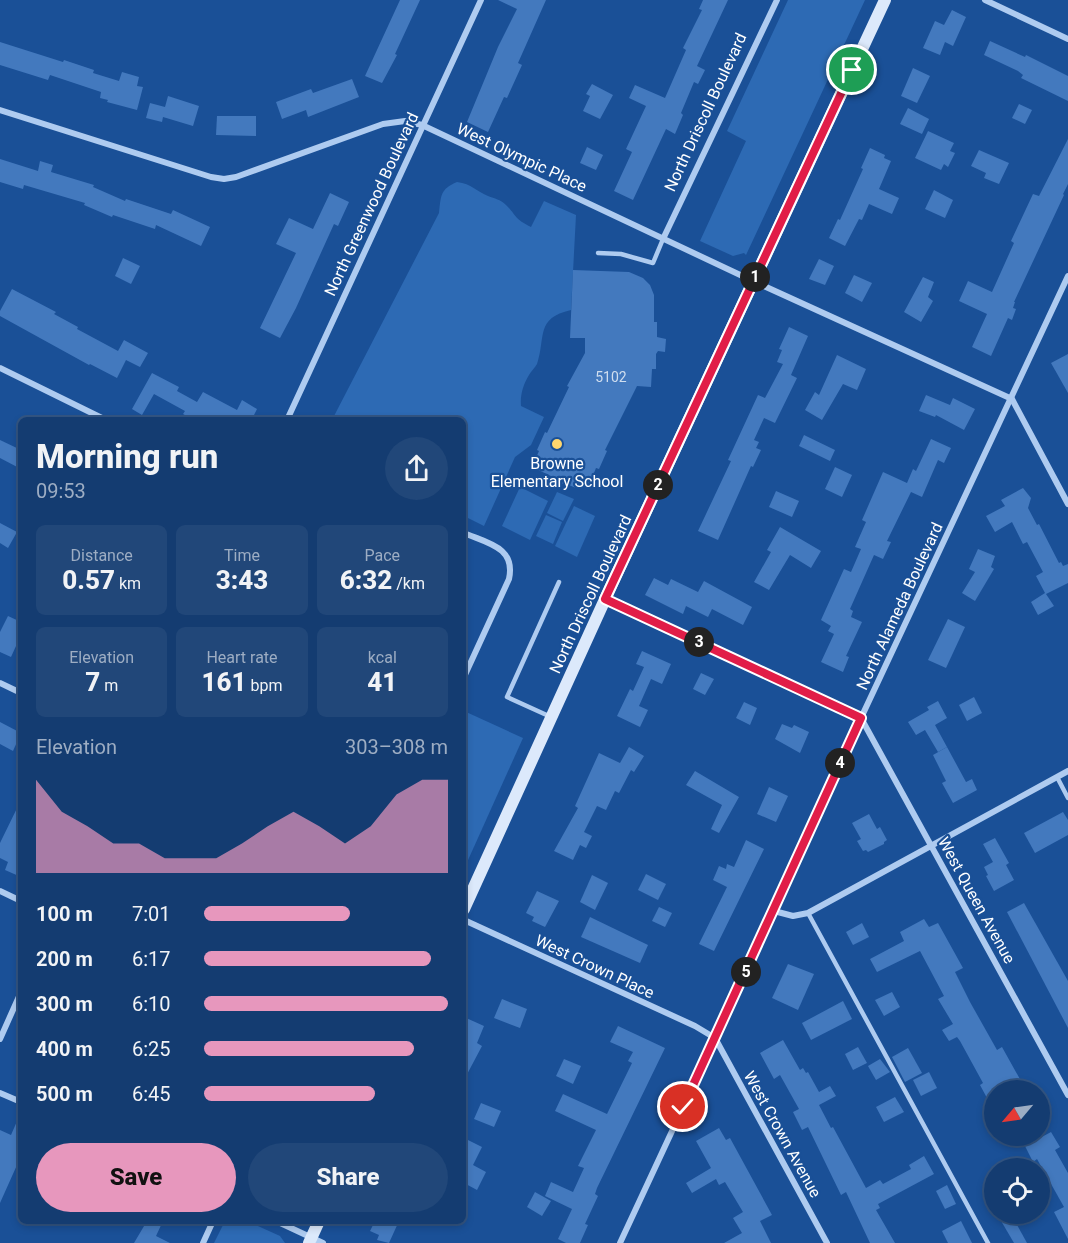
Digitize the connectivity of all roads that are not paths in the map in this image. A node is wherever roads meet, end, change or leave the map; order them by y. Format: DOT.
graph roads {
  1 [pos="481,0"];
  2 [pos="777,0"];
  3 [pos="885,0"];
  4 [pos="986,0"];
  5 [pos="1068,39"];
  6 [pos="0,110"];
  7 [pos="422,125"];
  8 [pos="663,239"];
  9 [pos="598,253"];
  10 [pos="1068,276"];
  11 [pos="753,281"];
  12 [pos="0,368"];
  13 [pos="1012,399"];
  14 [pos="100,417"];
  15 [pos="288,417"];
  16 [pos="1068,504"];
  17 [pos="466,534"];
  18 [pos="559,582"];
  19 [pos="605,599"];
  20 [pos="466,672"];
  21 [pos="0,683"];
  22 [pos="18,692"];
  23 [pos="552,717"];
  24 [pos="861,718"];
  25 [pos="1068,771"];
  26 [pos="1057,777"];
  27 [pos="1068,798"];
  28 [pos="931,845"];
  29 [pos="0,891"];
  30 [pos="18,900"];
  31 [pos="466,905"];
  32 [pos="774,911"];
  33 [pos="808,913"];
  34 [pos="466,921"];
  35 [pos="18,999"];
  36 [pos="715,1038"];
  37 [pos="0,1039"];
  38 [pos="0,1093"];
  39 [pos="1068,1095"];
  40 [pos="18,1101"];
  41 [pos="212,1224"];
  42 [pos="282,1224"];
  43 [pos="318,1224"];
  44 [pos="314,1241"];
  45 [pos="203,1243"];
  46 [pos="620,1243"];
  47 [pos="827,1243"];
  48 [pos="988,1243"];
  1 -- 7 [label="street, North Greenwood Boulevard"];
  2 -- 8 [label="street, North Driscoll Boulevard"];
  3 -- 11 [label="main road, North Driscoll Boulevard"];
  4 -- 5 [label="street"];
  6 -- 7 [label="street, West Olympic Place"];
  7 -- 8 [label="street, West Olympic Place"];
  7 -- 15 [label="street, North Greenwood Boulevard"];
  8 -- 9 [label="lane"];
  8 -- 11 [label="street, West Olympic Place"];
  10 -- 13 [label="street, North Alameda Boulevard"];
  11 -- 13 [label="street, West Olympic Place"];
  11 -- 19 [label="main road, North Driscoll Boulevard"];
  12 -- 14 [label="street"];
  13 -- 16 [label="street"];
  13 -- 24 [label="street, North Alameda Boulevard"];
  17 -- 20 [label="street"];
  18 -- 23 [label="lane"];
  19 -- 23 [label="main road, North Driscoll Boulevard"];
  19 -- 24 [label="street"];
  21 -- 22 [label="street"];
  23 -- 31 [label="main road, North Driscoll Boulevard"];
  24 -- 28 [label="street, West Queen Avenue"];
  24 -- 32 [label="street, North Alameda Boulevard"];
  25 -- 26 [label="street"];
  26 -- 27 [label="lane"];
  26 -- 28 [label="street"];
  28 -- 33 [label="street"];
  28 -- 39 [label="street, West Queen Avenue"];
  29 -- 30 [label="street"];
  32 -- 33 [label="street"];
  32 -- 36 [label="street, North Alameda Boulevard"];
  33 -- 48 [label="lane"];
  34 -- 36 [label="street, West Crown Place"];
  35 -- 37 [label="street"];
  36 -- 46 [label="street, North Alameda Boulevard"];
  36 -- 47 [label="street, West Crown Avenue"];
  38 -- 40 [label="street"];
  41 -- 45 [label="street"];
  42 -- 44 [label="street"];
  43 -- 44 [label="main road"];
}
